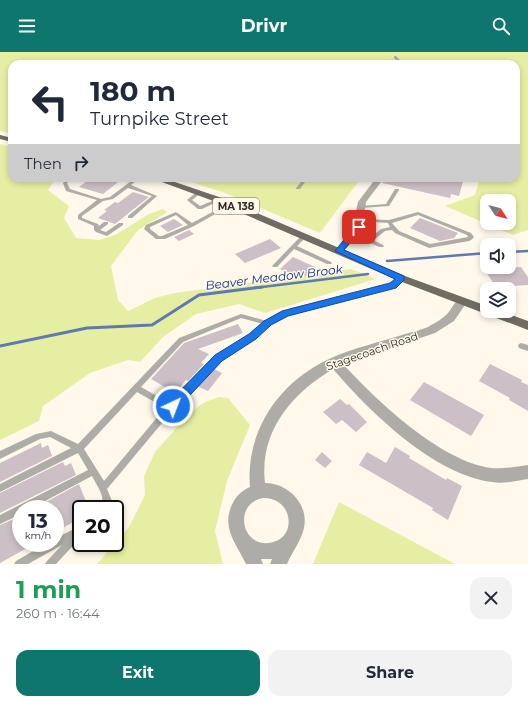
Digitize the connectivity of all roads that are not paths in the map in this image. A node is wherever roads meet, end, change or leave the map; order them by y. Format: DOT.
graph roads {
  1 [pos="395,57"];
  2 [pos="398,60"];
  3 [pos="66,182"];
  4 [pos="133,182"];
  5 [pos="168,182"];
  6 [pos="303,182"];
  7 [pos="377,182"];
  8 [pos="128,186"];
  9 [pos="298,188"];
  10 [pos="397,190"];
  11 [pos="200,192"];
  12 [pos="101,200"];
  13 [pos="220,200"];
  14 [pos="231,204"];
  15 [pos="361,207"];
  16 [pos="130,217"];
  17 [pos="360,220"];
  18 [pos="389,222"];
  19 [pos="106,223"];
  20 [pos="121,224"];
  21 [pos="192,225"];
  22 [pos="393,228"];
  23 [pos="97,230"];
  24 [pos="304,236"];
  25 [pos="381,246"];
  26 [pos="294,247"];
  27 [pos="339,251"];
  28 [pos="329,263"];
  29 [pos="275,266"];
  30 [pos="401,278"];
  31 [pos="462,302"];
  32 [pos="268,323"];
  33 [pos="528,326"];
  34 [pos="334,362"];
  35 [pos="136,388"];
  36 [pos="171,408"];
  37 [pos="79,448"];
  38 [pos="0,455"];
  39 [pos="93,471"];
  40 [pos="528,472"];
  41 [pos="0,488"];
  42 [pos="103,488"];
  43 [pos="258,491"];
  44 [pos="38,500"];
  45 [pos="108,500"];
  46 [pos="12,514"];
  47 [pos="0,520"];
  48 [pos="72,535"];
  49 [pos="72,540"];
  50 [pos="290,540"];
  51 [pos="246,545"];
  52 [pos="19,564"];
  53 [pos="50,564"];
  54 [pos="255,564"];
  55 [pos="278,564"];
  1 -- 2 [label="lane"];
  3 -- 12 [label="lane"];
  4 -- 8 [label="lane"];
  5 -- 11 [label="main road, MA 138"];
  6 -- 9 [label="lane"];
  7 -- 15 [label="street"];
  8 -- 12 [label="lane"];
  8 -- 16 [label="lane"];
  10 -- 15 [label="lane"];
  11 -- 13 [label="main road, MA 138"];
  11 -- 13 [label="lane"];
  12 -- 23 [label="lane"];
  13 -- 14 [label="main road, MA 138"];
  14 -- 21 [label="lane"];
  14 -- 24 [label="main road, MA 138"];
  15 -- 17 [label="street"];
  17 -- 18 [label="lane"];
  17 -- 27 [label="street"];
  18 -- 22 [label="lane"];
  18 -- 22 [label="lane"];
  19 -- 23 [label="lane"];
  20 -- 23 [label="lane"];
  21 -- 21 [label="lane"];
  22 -- 25 [label="lane"];
  24 -- 26 [label="lane"];
  24 -- 27 [label="main road, MA 138"];
  26 -- 28 [label="lane"];
  26 -- 29 [label="lane"];
  27 -- 30 [label="main road, MA 138"];
  30 -- 31 [label="main road, MA 138"];
  30 -- 32 [label="lane"];
  31 -- 33 [label="main road, MA 138"];
  31 -- 34 [label="street, Stagecoach Road"];
  32 -- 35 [label="lane"];
  32 -- 36 [label="lane"];
  34 -- 40 [label="street"];
  34 -- 43 [label="street, Stagecoach Road"];
  35 -- 36 [label="lane"];
  35 -- 37 [label="lane"];
  36 -- 42 [label="lane"];
  37 -- 38 [label="lane"];
  37 -- 39 [label="lane"];
  37 -- 41 [label="lane"];
  39 -- 42 [label="lane"];
  39 -- 44 [label="lane"];
  42 -- 45 [label="lane"];
  43 -- 50 [label="street"];
  43 -- 51 [label="street"];
  46 -- 47 [label="lane"];
  48 -- 52 [label="lane"];
  49 -- 53 [label="lane"];
  50 -- 51 [label="street"];
  50 -- 55 [label="street"];
  51 -- 54 [label="street"];
}
